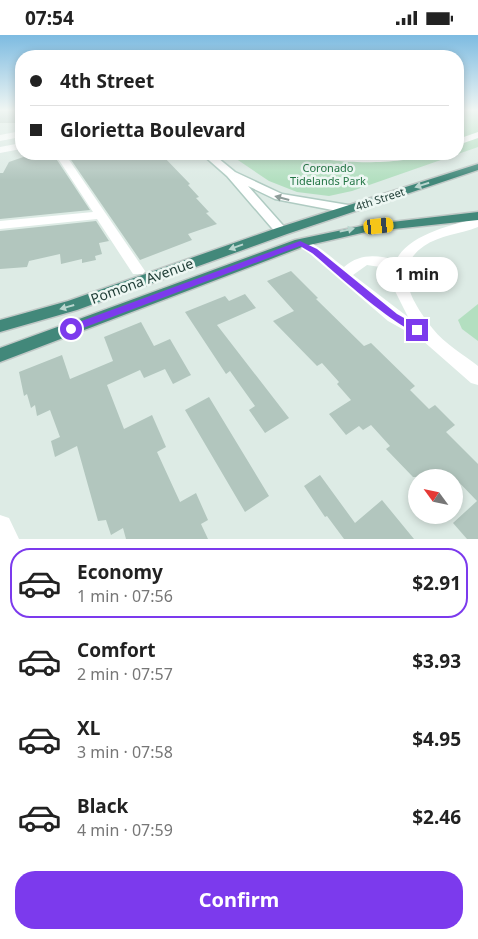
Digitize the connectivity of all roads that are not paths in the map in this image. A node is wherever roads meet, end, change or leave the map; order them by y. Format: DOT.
graph roads {
  1 [pos="15,135"];
  2 [pos="478,135"];
  3 [pos="0,139"];
  4 [pos="464,140"];
  5 [pos="15,147"];
  6 [pos="0,149"];
  7 [pos="64,160"];
  8 [pos="214,160"];
  9 [pos="478,167"];
  10 [pos="231,174"];
  11 [pos="348,209"];
  12 [pos="99,215"];
  13 [pos="478,216"];
  14 [pos="478,222"];
  15 [pos="0,225"];
  16 [pos="282,231"];
  17 [pos="300,243"];
  18 [pos="399,266"];
  19 [pos="138,271"];
  20 [pos="344,275"];
  21 [pos="0,325"];
  22 [pos="428,335"];
  23 [pos="0,355"];
  24 [pos="478,377"];
  25 [pos="0,527"];
  26 [pos="6,539"];
  1 -- 3 [label="street"];
  2 -- 4 [label="street"];
  3 -- 6 [label="street"];
  5 -- 6 [label="street"];
  7 -- 12 [label="street"];
  8 -- 10 [label="street"];
  9 -- 11 [label="highway, 4th Street, one-way"];
  11 -- 10 [label="street, one-way"];
  10 -- 16 [label="street"];
  11 -- 16 [label="highway, 4th Street"];
  12 -- 15 [label="street"];
  12 -- 19 [label="street"];
  17 -- 13 [label="highway, 4th Street, one-way"];
  14 -- 18 [label="street"];
  16 -- 21 [label="highway, Pomona Avenue, one-way"];
  17 -- 20 [label="street"];
  17 -- 23 [label="highway, 4th Street"];
  18 -- 20 [label="street"];
  18 -- 22 [label="street"];
  20 -- 22 [label="street"];
  22 -- 24 [label="street"];
  25 -- 26 [label="street"];
}
